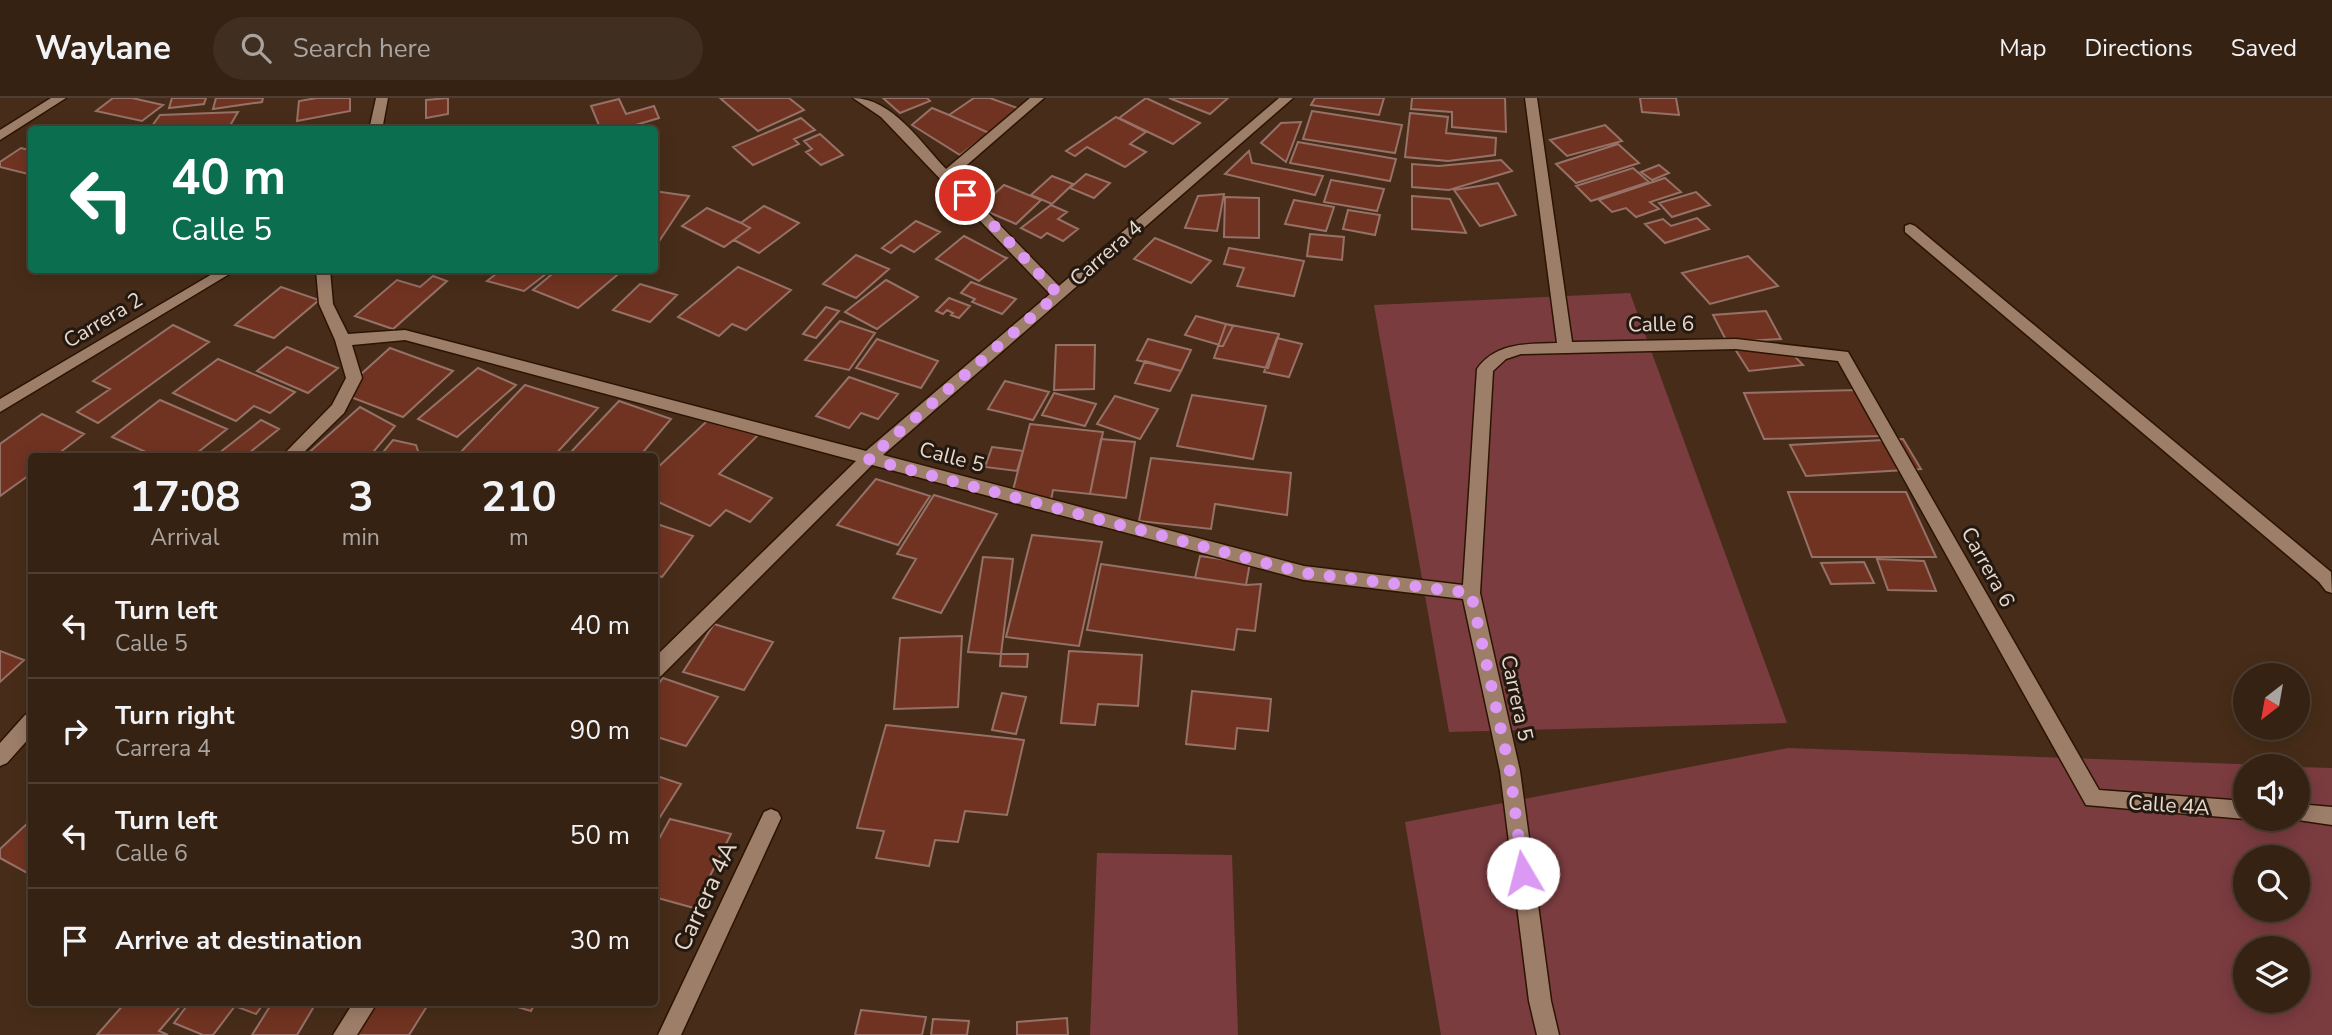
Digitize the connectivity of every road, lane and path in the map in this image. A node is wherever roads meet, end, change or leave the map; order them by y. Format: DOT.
graph roads {
  1 [pos="60,98"];
  2 [pos="382,98"];
  3 [pos="859,98"];
  4 [pos="1038,98"];
  5 [pos="1287,98"];
  6 [pos="1531,98"];
  7 [pos="376,126"];
  8 [pos="0,136"];
  9 [pos="947,175"];
  10 [pos="1910,229"];
  11 [pos="224,273"];
  12 [pos="323,273"];
  13 [pos="1058,294"];
  14 [pos="343,340"];
  15 [pos="1565,347"];
  16 [pos="1843,356"];
  17 [pos="1485,369"];
  18 [pos="0,407"];
  19 [pos="293,453"];
  20 [pos="868,459"];
  21 [pos="2332,586"];
  22 [pos="1471,593"];
  23 [pos="658,666"];
  24 [pos="28,726"];
  25 [pos="0,757"];
  26 [pos="2093,799"];
  27 [pos="2233,809"];
  28 [pos="2310,814"];
  29 [pos="2332,816"];
  30 [pos="771,818"];
  31 [pos="364,1006"];
  32 [pos="344,1035"];
  33 [pos="669,1035"];
  34 [pos="1548,1035"];
  1 -- 8 [label="street"];
  2 -- 7 [label="street"];
  3 -- 9 [label="street"];
  4 -- 9 [label="street"];
  5 -- 13 [label="street, Carrera 4"];
  6 -- 15 [label="street"];
  9 -- 13 [label="street"];
  10 -- 21 [label="street"];
  11 -- 18 [label="street, Carrera 2"];
  12 -- 14 [label="street"];
  13 -- 20 [label="street, Carrera 4"];
  14 -- 19 [label="street"];
  14 -- 20 [label="street, Calle 5"];
  15 -- 16 [label="street, Calle 6"];
  15 -- 17 [label="street, Calle 6"];
  16 -- 26 [label="street, Carrera 6"];
  17 -- 22 [label="street, Carrera 5"];
  20 -- 22 [label="street, Calle 5"];
  20 -- 23 [label="street, Carrera 4"];
  22 -- 34 [label="street, Carrera 5"];
  24 -- 25 [label="street"];
  26 -- 27 [label="street, Calle 4A"];
  28 -- 29 [label="street"];
  30 -- 33 [label="street, Carrera 4A"];
  31 -- 32 [label="street"];
}
